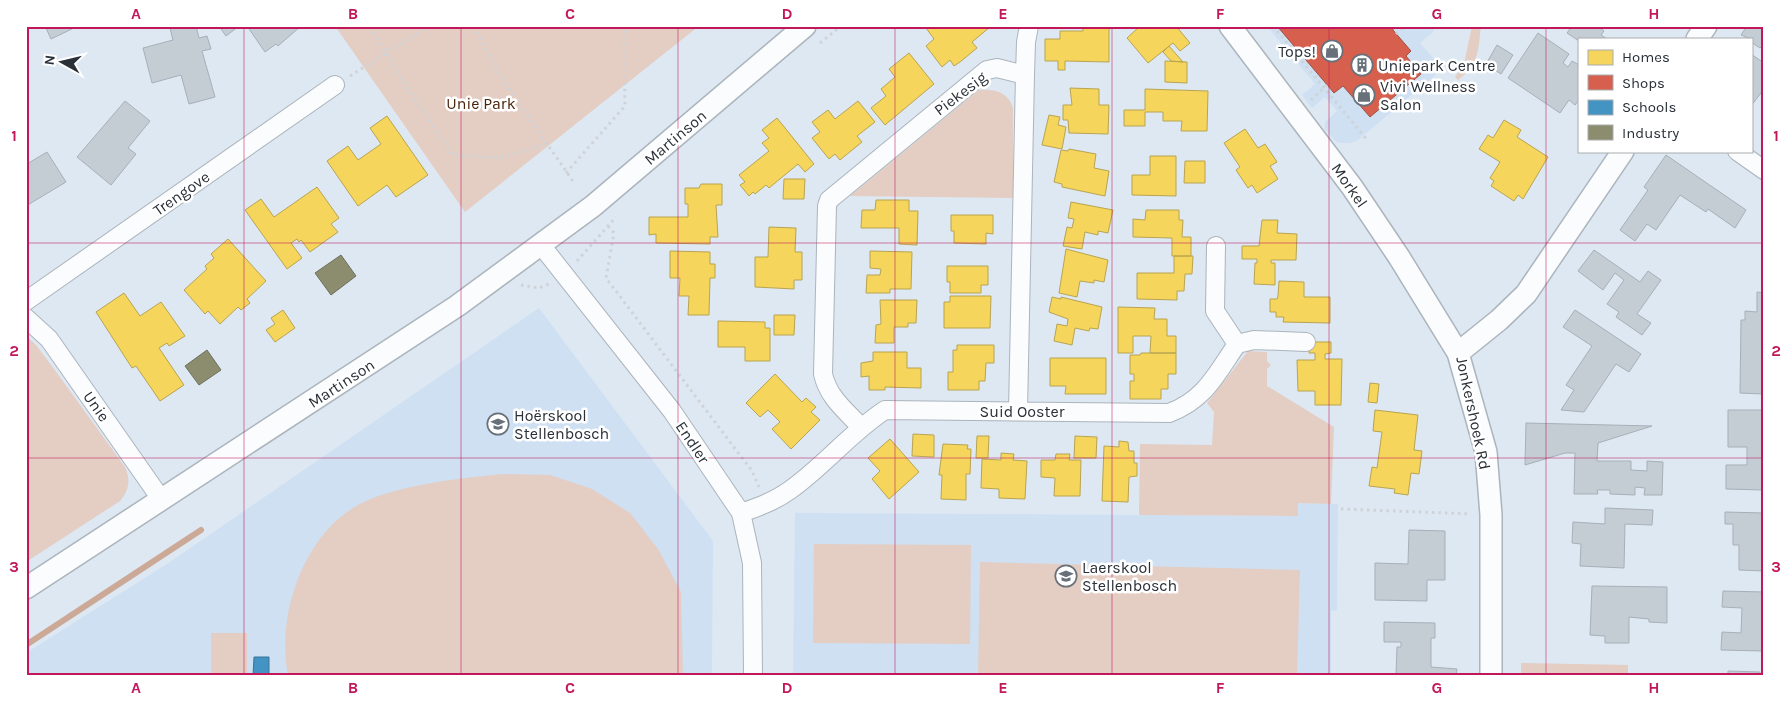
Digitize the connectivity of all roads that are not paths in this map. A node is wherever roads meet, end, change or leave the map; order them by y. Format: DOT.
graph roads {
  1 [pos="805,26"];
  2 [pos="1029,26"];
  3 [pos="1230,26"];
  4 [pos="1706,26"];
  5 [pos="1699,38"];
  6 [pos="1025,75"];
  7 [pos="335,85"];
  8 [pos="1622,152"];
  9 [pos="1739,152"];
  10 [pos="1764,170"];
  11 [pos="541,245"];
  12 [pos="1216,246"];
  13 [pos="26,301"];
  14 [pos="26,318"];
  15 [pos="1306,342"];
  16 [pos="1237,344"];
  17 [pos="1458,353"];
  18 [pos="1018,410"];
  19 [pos="860,426"];
  20 [pos="161,500"];
  21 [pos="741,513"];
  22 [pos="26,588"];
  23 [pos="752,675"];
  24 [pos="1491,675"];
  1 -- 11 [label="street, Martinson"];
  2 -- 6 [label="street"];
  3 -- 17 [label="street, Morkel"];
  4 -- 5 [label="street"];
  6 -- 18 [label="street"];
  6 -- 19 [label="street, Piekesig"];
  7 -- 13 [label="street, Trengove"];
  8 -- 17 [label="street, Jonkershoek Rd"];
  9 -- 10 [label="street"];
  11 -- 20 [label="street, Martinson"];
  11 -- 21 [label="street, Endler"];
  12 -- 16 [label="street"];
  14 -- 20 [label="street, Unie"];
  15 -- 16 [label="street"];
  16 -- 18 [label="street, Suid Ooster"];
  17 -- 24 [label="street, Jonkershoek Rd"];
  18 -- 19 [label="street, Suid Ooster"];
  19 -- 21 [label="street, Suid Ooster"];
  20 -- 22 [label="street"];
  21 -- 23 [label="street, Endler"];
}
